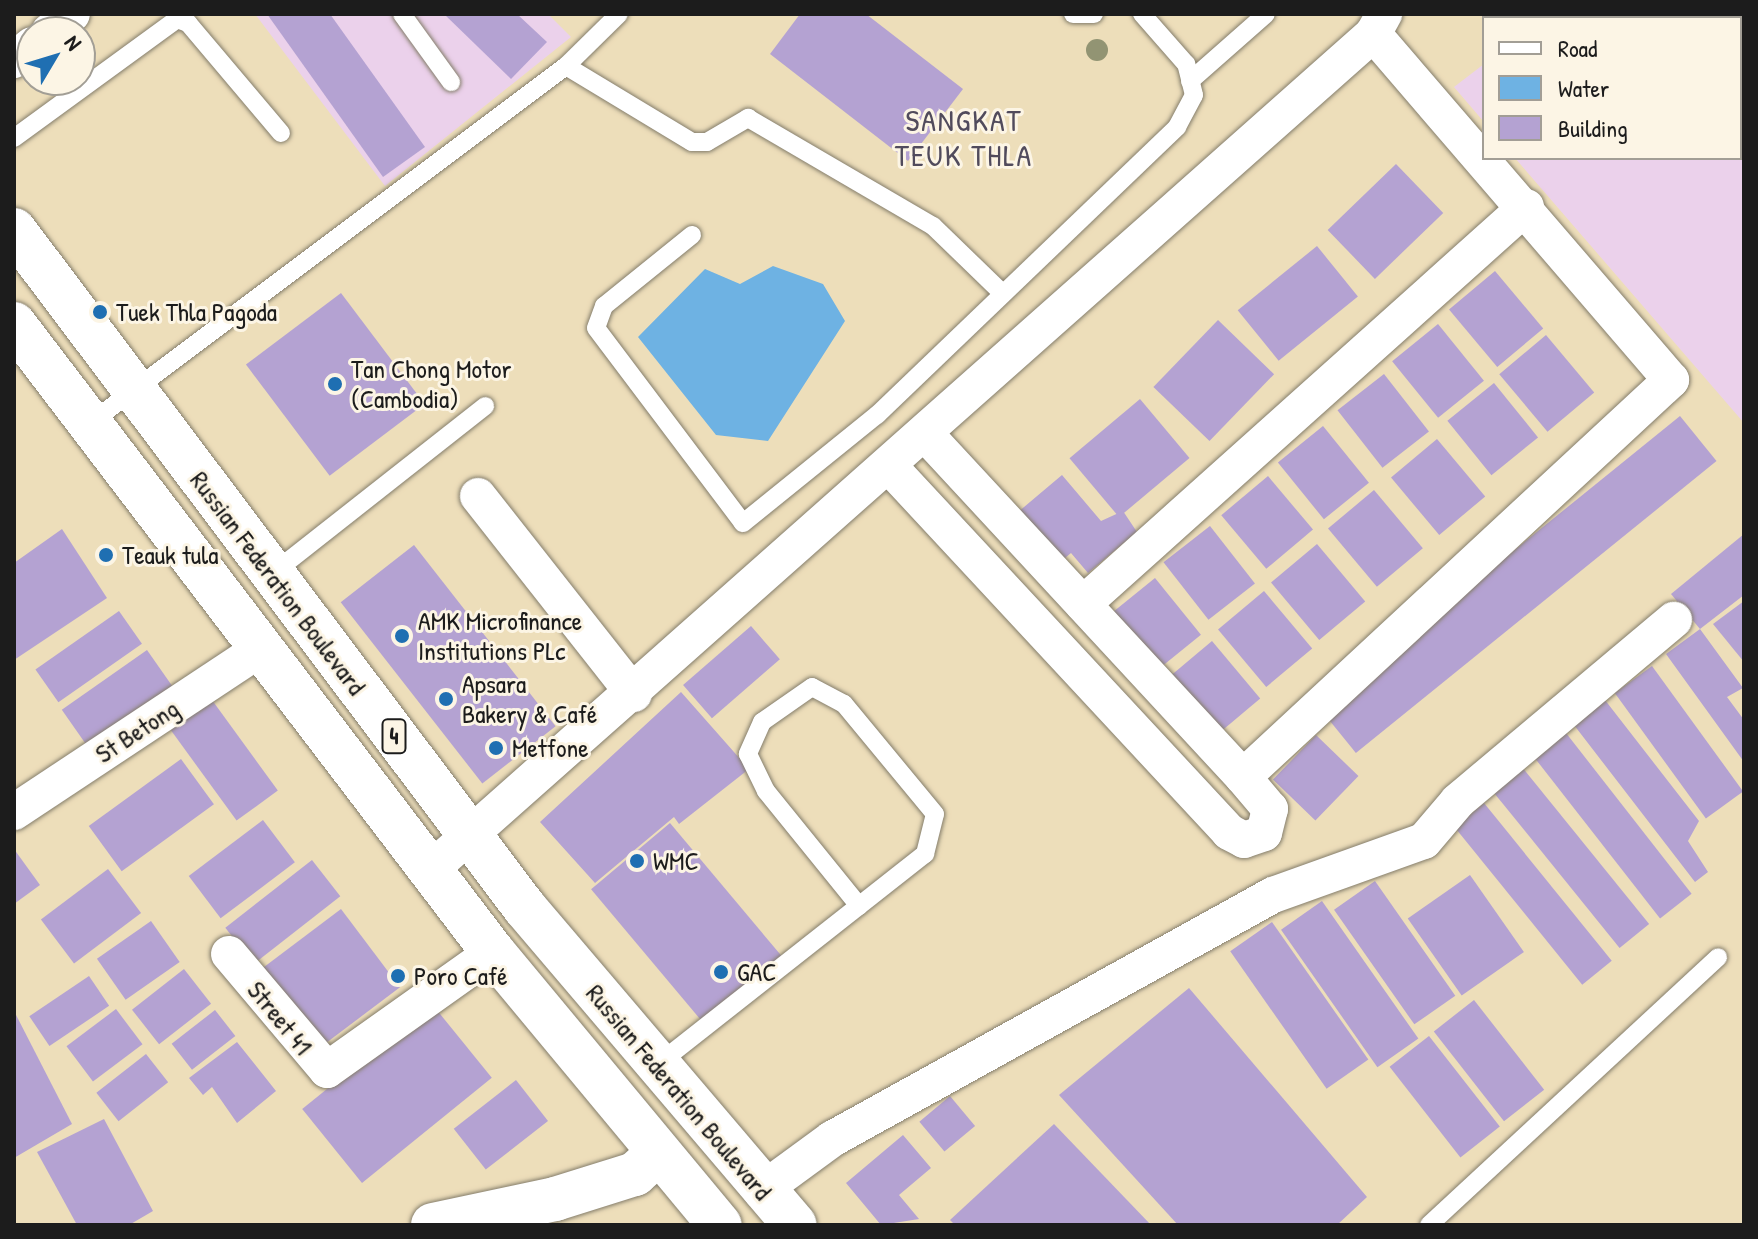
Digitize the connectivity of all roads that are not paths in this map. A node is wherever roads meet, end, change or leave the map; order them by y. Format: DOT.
graph roads {
  1 [pos="402,14"];
  2 [pos="619,14"];
  3 [pos="1073,14"];
  4 [pos="1094,14"];
  5 [pos="1142,14"];
  6 [pos="1266,14"];
  7 [pos="1378,24"];
  8 [pos="566,66"];
  9 [pos="1190,81"];
  10 [pos="451,82"];
  11 [pos="281,133"];
  12 [pos="14,138"];
  13 [pos="1482,153"];
  14 [pos="1488,160"];
  15 [pos="1526,207"];
  16 [pos="14,230"];
  17 [pos="692,235"];
  18 [pos="999,290"];
  19 [pos="14,324"];
  20 [pos="133,390"];
  21 [pos="485,406"];
  22 [pos="88,424"];
  23 [pos="926,435"];
  24 [pos="890,467"];
  25 [pos="478,496"];
  26 [pos="271,575"];
  27 [pos="1083,604"];
  28 [pos="1674,620"];
  29 [pos="259,650"];
  30 [pos="634,694"];
  31 [pos="1243,777"];
  32 [pos="14,812"];
  33 [pos="471,838"];
  34 [pos="429,871"];
  35 [pos="859,906"];
  36 [pos="493,952"];
  37 [pos="229,954"];
  38 [pos="1718,957"];
  39 [pos="655,1066"];
  40 [pos="657,1154"];
  41 [pos="761,1191"];
  42 [pos="491,1219"];
  43 [pos="433,1225"];
  44 [pos="720,1225"];
  45 [pos="795,1225"];
  46 [pos="1429,1225"];
  1 -- 10 [label="lane"];
  2 -- 8 [label="lane"];
  3 -- 4 [label="lane"];
  5 -- 9 [label="lane"];
  6 -- 9 [label="lane"];
  7 -- 13 [label="street"];
  7 -- 23 [label="street"];
  8 -- 18 [label="lane"];
  8 -- 20 [label="lane"];
  9 -- 18 [label="lane"];
  11 -- 12 [label="lane"];
  14 -- 15 [label="street"];
  15 -- 27 [label="street"];
  15 -- 31 [label="street"];
  16 -- 20 [label="main road, Russian Federation Boulevard / 4"];
  17 -- 18 [label="lane"];
  19 -- 22 [label="main road, Russian Federation Boulevard / 4"];
  20 -- 22 [label="lane"];
  20 -- 26 [label="main road, Russian Federation Boulevard / 4"];
  21 -- 26 [label="lane"];
  22 -- 29 [label="main road, Russian Federation Boulevard / 4"];
  23 -- 24 [label="street"];
  23 -- 27 [label="street"];
  24 -- 30 [label="street"];
  24 -- 31 [label="street"];
  25 -- 30 [label="street"];
  26 -- 33 [label="main road, Russian Federation Boulevard / 4"];
  27 -- 31 [label="street"];
  28 -- 41 [label="street"];
  29 -- 32 [label="street, St Betong"];
  29 -- 34 [label="main road, Russian Federation Boulevard / 4"];
  30 -- 33 [label="street"];
  33 -- 34 [label="street"];
  33 -- 39 [label="main road, Russian Federation Boulevard / 4"];
  34 -- 36 [label="main road, Russian Federation Boulevard / 4"];
  35 -- 35 [label="lane"];
  35 -- 39 [label="lane"];
  36 -- 37 [label="street, Street 41"];
  36 -- 40 [label="main road, Russian Federation Boulevard / 4"];
  38 -- 46 [label="lane"];
  39 -- 41 [label="main road, Russian Federation Boulevard / 4"];
  40 -- 42 [label="main road"];
  40 -- 44 [label="main road, Russian Federation Boulevard / 4"];
  41 -- 45 [label="main road, Russian Federation Boulevard / 4"];
  42 -- 43 [label="main road"];
}
